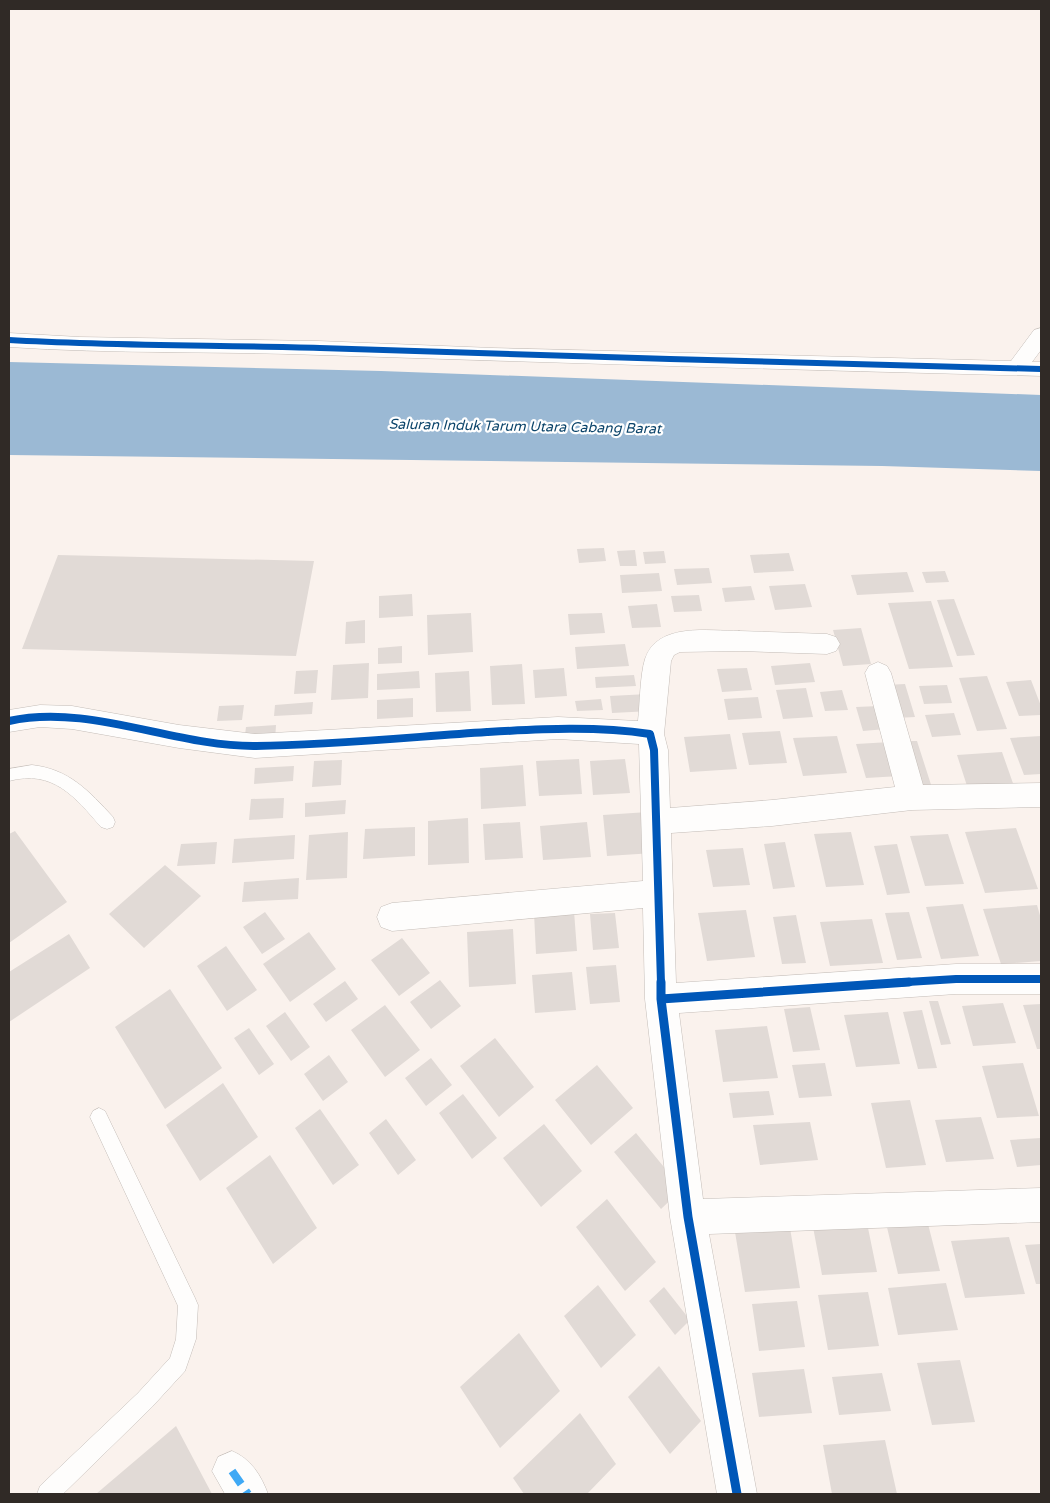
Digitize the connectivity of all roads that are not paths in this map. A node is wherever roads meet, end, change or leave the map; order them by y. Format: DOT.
graph roads {
  1 [pos="1041,335"];
  2 [pos="9,340"];
  3 [pos="1017,368"];
  4 [pos="1041,369"];
  5 [pos="827,644"];
  6 [pos="878,673"];
  7 [pos="9,721"];
  8 [pos="650,734"];
  9 [pos="9,775"];
  10 [pos="1041,796"];
  11 [pos="912,798"];
  12 [pos="107,822"];
  13 [pos="655,822"];
  14 [pos="657,893"];
  15 [pos="392,917"];
  16 [pos="1041,979"];
  17 [pos="661,999"];
  18 [pos="99,1118"];
  19 [pos="1041,1205"];
  20 [pos="688,1217"];
  21 [pos="48,1494"];
  22 [pos="737,1494"];
  1 -- 3 [label="street"];
  2 -- 3 [label="street"];
  3 -- 4 [label="street"];
  5 -- 8 [label="street"];
  6 -- 11 [label="street"];
  7 -- 8 [label="street"];
  8 -- 13 [label="street"];
  9 -- 12 [label="lane"];
  10 -- 11 [label="street"];
  11 -- 13 [label="street"];
  13 -- 14 [label="street"];
  14 -- 15 [label="street"];
  14 -- 17 [label="street"];
  16 -- 17 [label="street"];
  17 -- 20 [label="street"];
  18 -- 21 [label="lane"];
  19 -- 20 [label="street"];
  20 -- 22 [label="street"];
}
